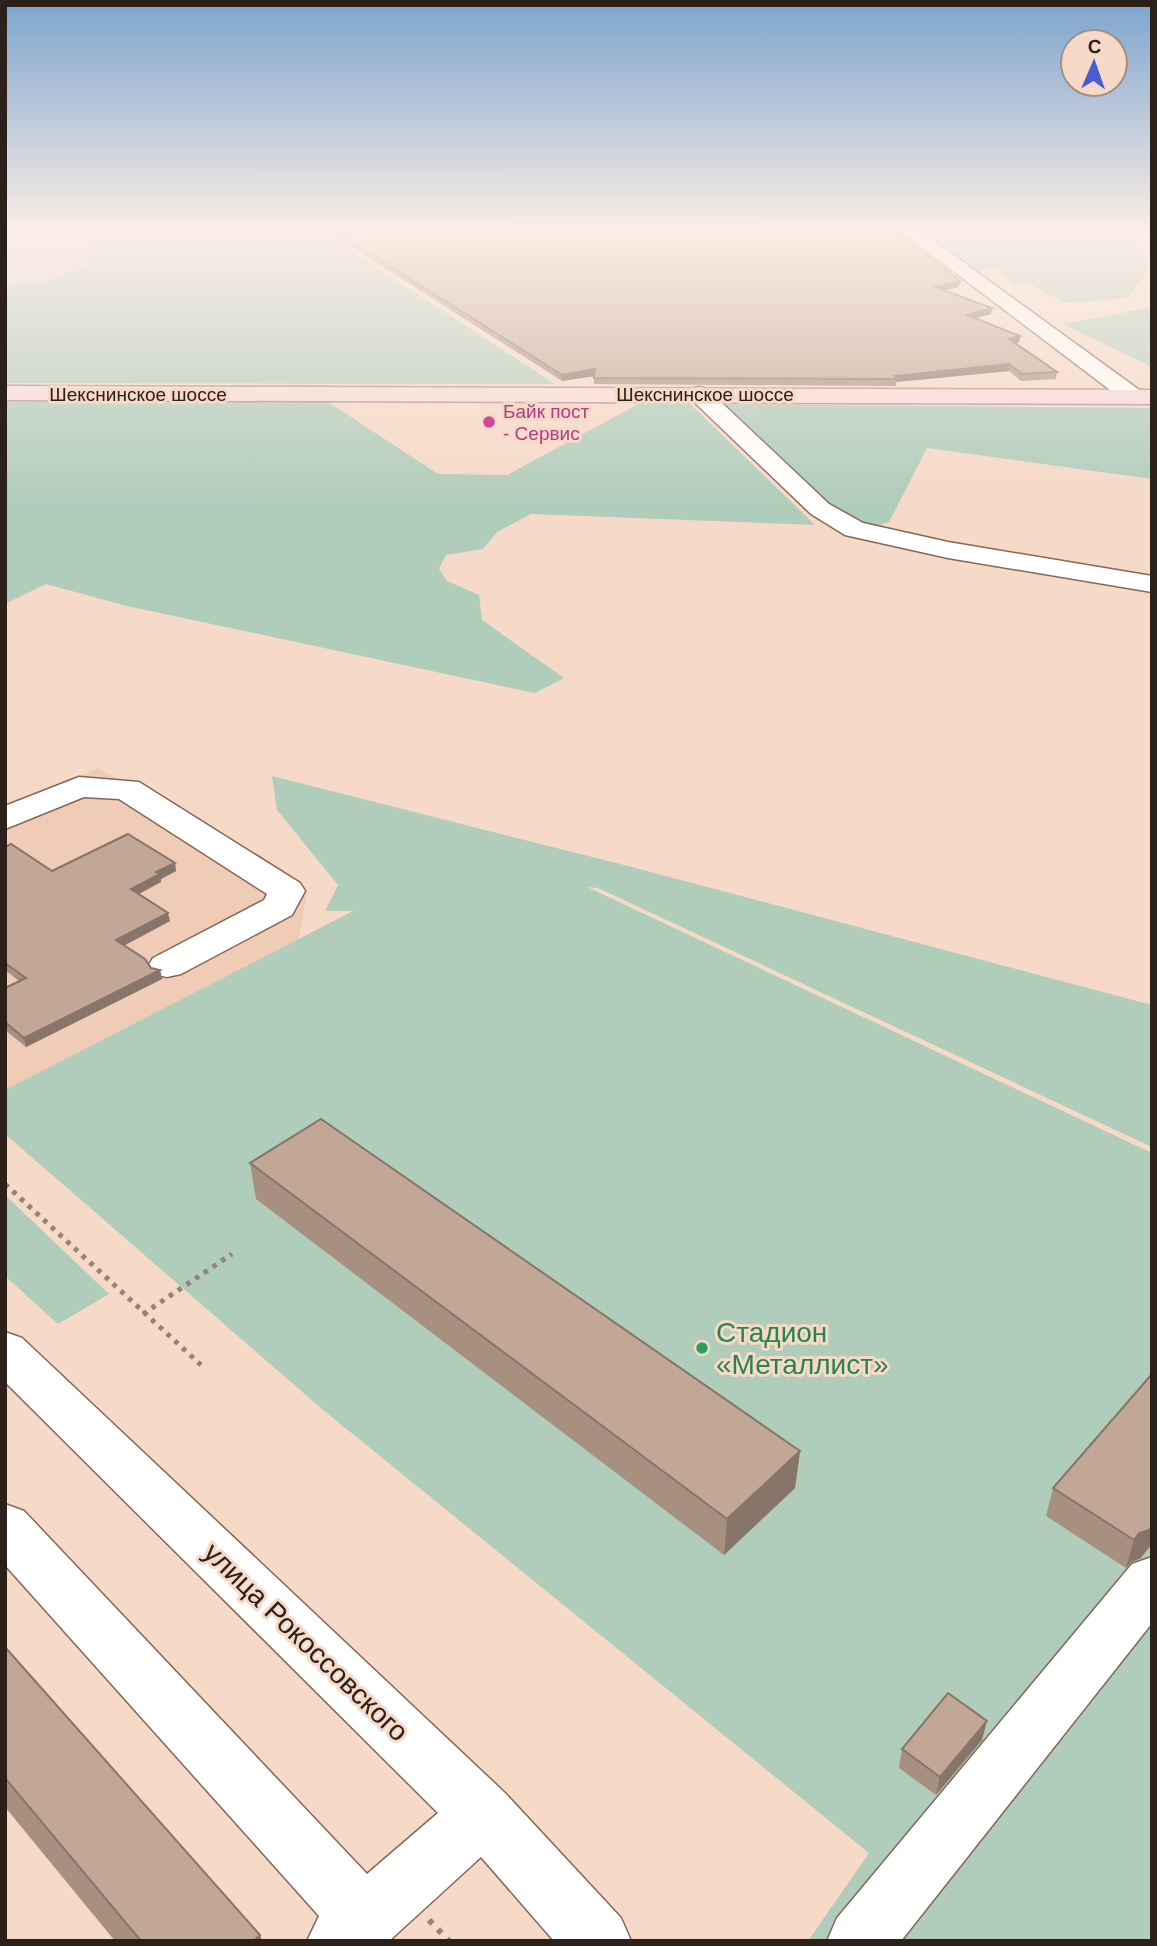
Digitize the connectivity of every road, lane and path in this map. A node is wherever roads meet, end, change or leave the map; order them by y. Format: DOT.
graph roads {
  1 [pos="1036,321"];
  2 [pos="5,393"];
  3 [pos="699,394"];
  4 [pos="1143,397"];
  5 [pos="1152,584"];
  6 [pos="5,819"];
  7 [pos="167,966"];
  8 [pos="5,1184"];
  9 [pos="232,1254"];
  10 [pos="143,1314"];
  11 [pos="201,1365"];
  12 [pos="14,1375"];
  13 [pos="5,1527"];
  14 [pos="1152,1581"];
  15 [pos="483,1814"];
  16 [pos="352,1930"];
  17 [pos="598,1941"];
  18 [pos="860,1941"];
  1 -- 4 [label="street"];
  2 -- 3 [label="main road, Шекснинское шоссе"];
  3 -- 4 [label="main road, Шекснинское шоссе"];
  3 -- 5 [label="street"];
  6 -- 7 [label="street"];
  8 -- 10 [label="path"];
  9 -- 10 [label="path"];
  10 -- 11 [label="path"];
  12 -- 15 [label="street, улица Рокоссовского"];
  13 -- 16 [label="street"];
  14 -- 18 [label="street"];
  15 -- 16 [label="street"];
  15 -- 17 [label="street, улица Рокоссовского"];
}
